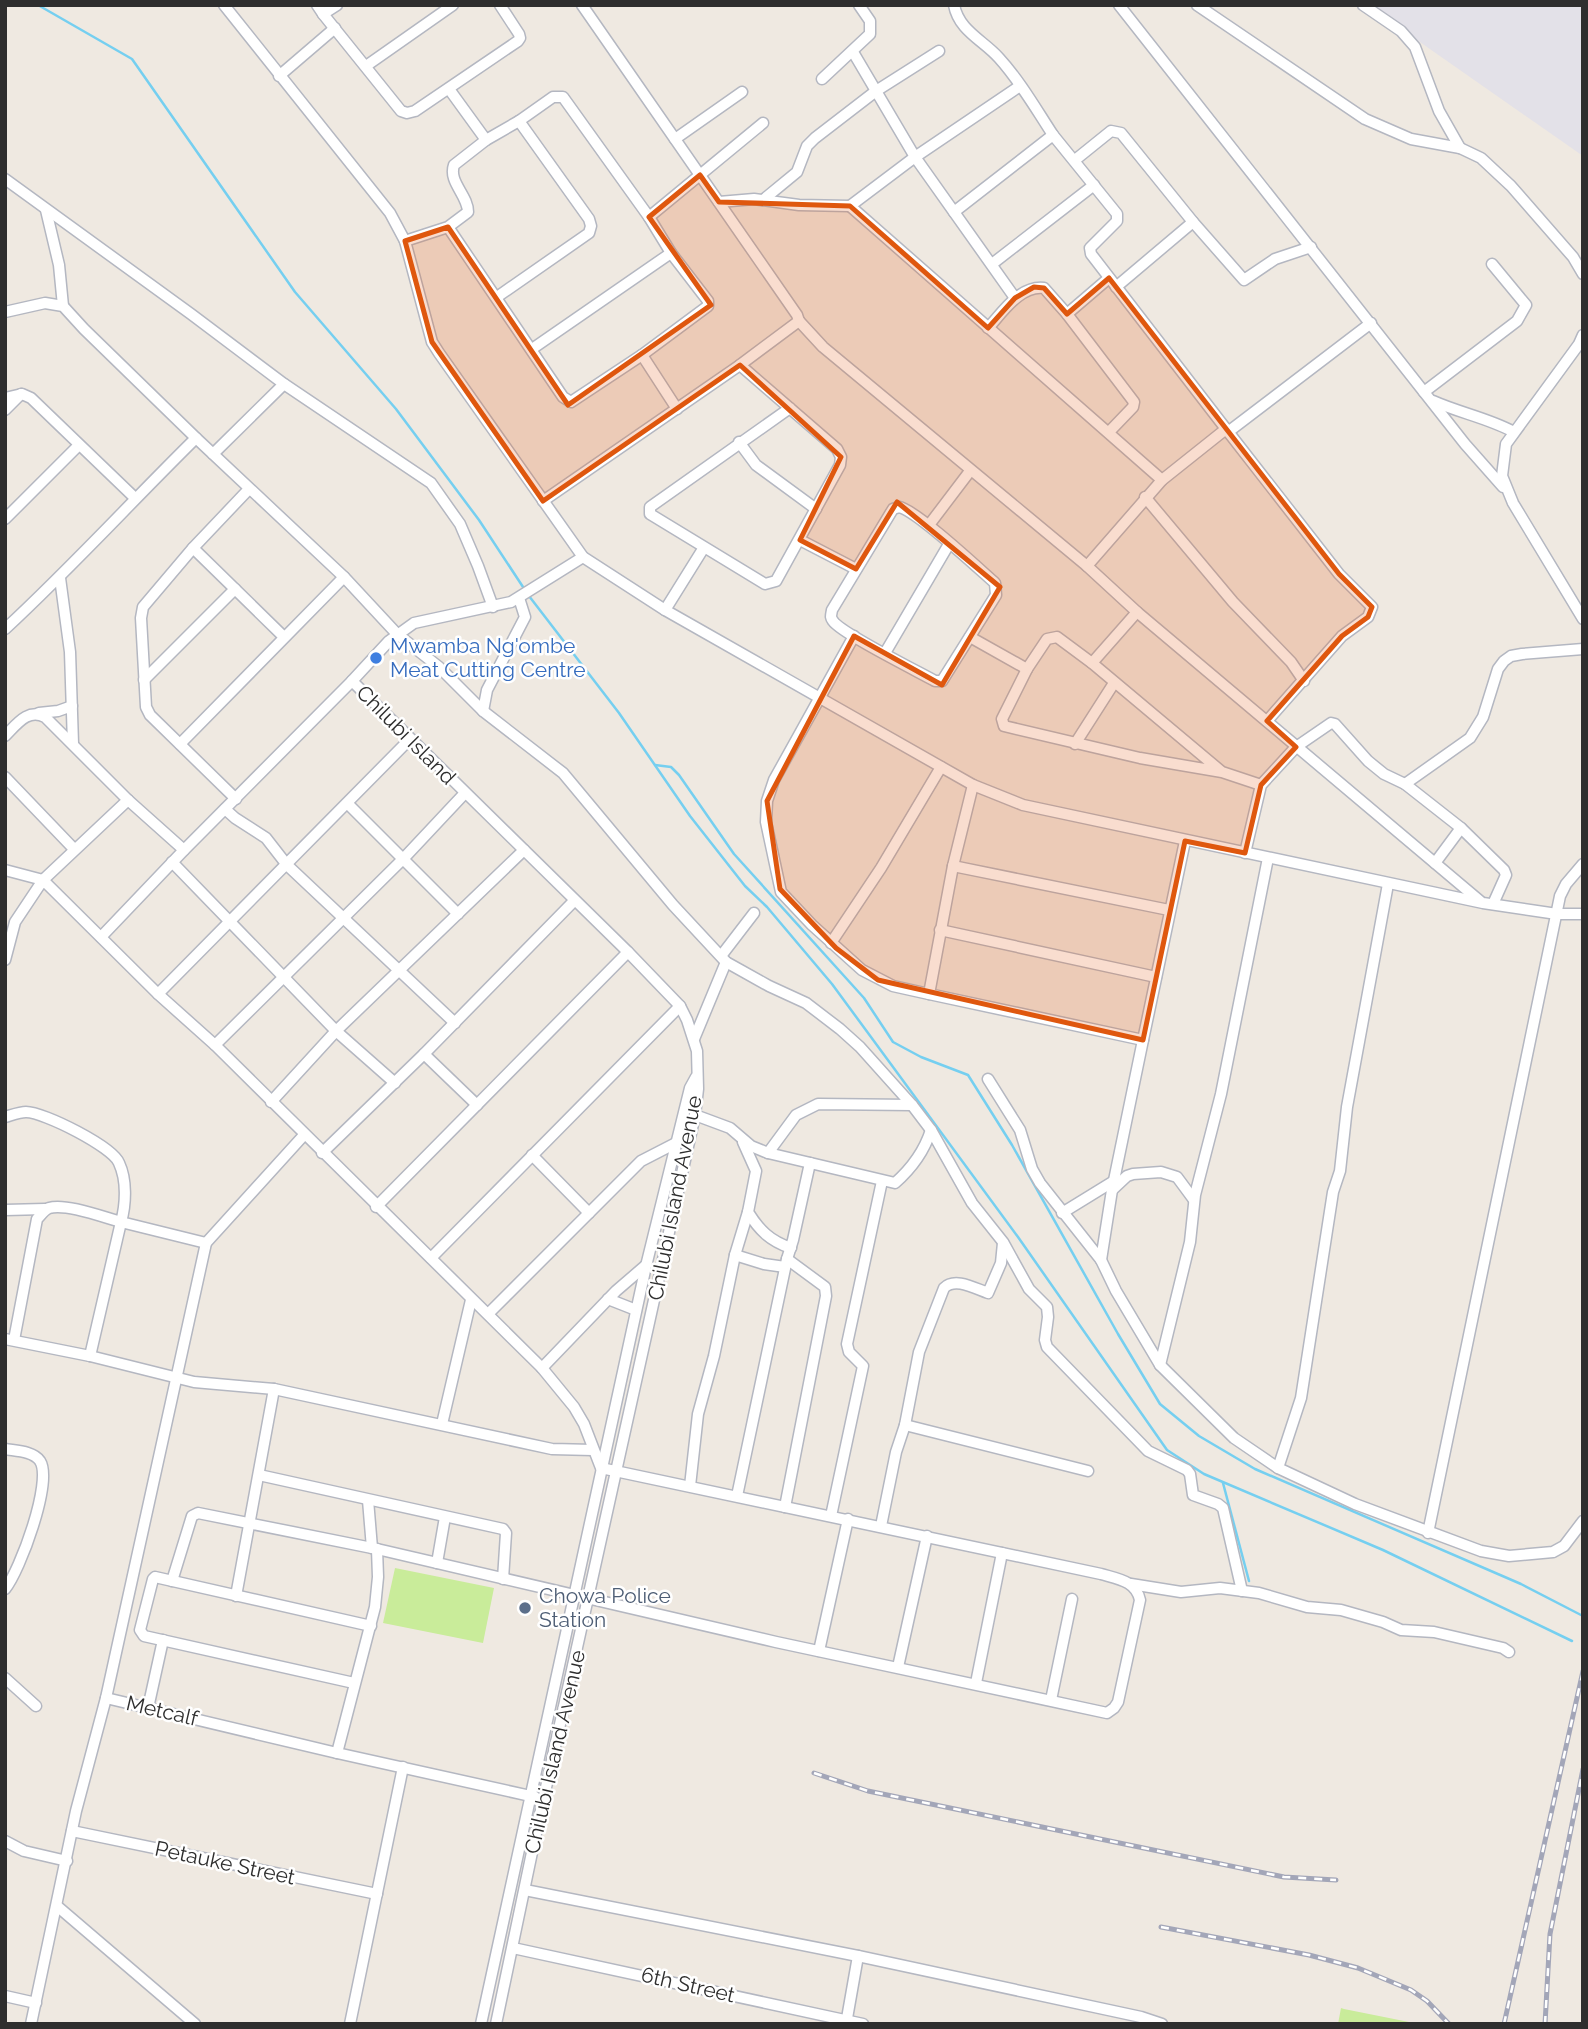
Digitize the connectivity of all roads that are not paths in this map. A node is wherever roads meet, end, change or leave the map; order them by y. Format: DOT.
graph roads {
  1 [pos="224,5"];
  2 [pos="337,5"];
  3 [pos="453,5"];
  4 [pos="500,5"];
  5 [pos="582,5"];
  6 [pos="859,5"];
  7 [pos="954,5"];
  8 [pos="1119,5"];
  9 [pos="1197,5"];
  10 [pos="1363,5"];
  11 [pos="320,10"];
  12 [pos="335,28"];
  13 [pos="939,51"];
  14 [pos="853,52"];
  15 [pos="366,66"];
  16 [pos="279,76"];
  17 [pos="822,79"];
  18 [pos="1020,86"];
  19 [pos="449,89"];
  20 [pos="876,91"];
  21 [pos="742,92"];
  22 [pos="519,121"];
  23 [pos="763,123"];
  24 [pos="1053,135"];
  25 [pos="675,139"];
  26 [pos="486,140"];
  27 [pos="1461,148"];
  28 [pos="915,157"];
  29 [pos="1075,160"];
  30 [pos="700,175"];
  31 [pos="5,179"];
  32 [pos="1094,186"];
  33 [pos="763,200"];
  34 [pos="719,202"];
  35 [pos="850,206"];
  36 [pos="46,209"];
  37 [pos="954,212"];
  38 [pos="649,217"];
  39 [pos="1193,222"];
  40 [pos="448,227"];
  41 [pos="405,241"];
  42 [pos="1311,247"];
  43 [pos="671,253"];
  44 [pos="992,264"];
  45 [pos="1492,264"];
  46 [pos="1583,274"];
  47 [pos="1109,278"];
  48 [pos="1116,287"];
  49 [pos="497,297"];
  50 [pos="1015,298"];
  51 [pos="63,306"];
  52 [pos="5,312"];
  53 [pos="1067,314"];
  54 [pos="799,321"];
  55 [pos="1371,323"];
  56 [pos="988,328"];
  57 [pos="1583,335"];
  58 [pos="532,348"];
  59 [pos="642,355"];
  60 [pos="740,365"];
  61 [pos="284,384"];
  62 [pos="1424,393"];
  63 [pos="22,394"];
  64 [pos="5,398"];
  65 [pos="1432,401"];
  66 [pos="790,408"];
  67 [pos="677,409"];
  68 [pos="5,410"];
  69 [pos="1227,430"];
  70 [pos="1109,432"];
  71 [pos="1514,432"];
  72 [pos="196,438"];
  73 [pos="739,442"];
  74 [pos="79,445"];
  75 [pos="213,454"];
  76 [pos="970,471"];
  77 [pos="1162,480"];
  78 [pos="249,489"];
  79 [pos="1506,489"];
  80 [pos="135,498"];
  81 [pos="1145,498"];
  82 [pos="543,501"];
  83 [pos="816,509"];
  84 [pos="5,519"];
  85 [pos="929,525"];
  86 [pos="800,540"];
  87 [pos="949,544"];
  88 [pos="193,548"];
  89 [pos="703,548"];
  90 [pos="583,558"];
  91 [pos="1087,566"];
  92 [pos="856,569"];
  93 [pos="344,577"];
  94 [pos="60,578"];
  95 [pos="235,589"];
  96 [pos="521,597"];
  97 [pos="493,607"];
  98 [pos="665,610"];
  99 [pos="1138,612"];
  100 [pos="1583,619"];
  101 [pos="5,629"];
  102 [pos="397,634"];
  103 [pos="854,636"];
  104 [pos="284,637"];
  105 [pos="970,637"];
  106 [pos="1583,649"];
  107 [pos="885,653"];
  108 [pos="1093,663"];
  109 [pos="1027,669"];
  110 [pos="145,680"];
  111 [pos="352,681"];
  112 [pos="1304,681"];
  113 [pos="1114,683"];
  114 [pos="819,699"];
  115 [pos="72,706"];
  116 [pos="483,711"];
  117 [pos="39,713"];
  118 [pos="1267,720"];
  119 [pos="5,736"];
  120 [pos="410,739"];
  121 [pos="73,744"];
  122 [pos="180,744"];
  123 [pos="1074,744"];
  124 [pos="1296,747"];
  125 [pos="941,767"];
  126 [pos="1222,772"];
  127 [pos="5,777"];
  128 [pos="1405,784"];
  129 [pos="973,785"];
  130 [pos="1261,785"];
  131 [pos="465,793"];
  132 [pos="236,799"];
  133 [pos="128,800"];
  134 [pos="348,804"];
  135 [pos="225,809"];
  136 [pos="1461,828"];
  137 [pos="1185,841"];
  138 [pos="74,849"];
  139 [pos="184,850"];
  140 [pos="524,850"];
  141 [pos="1245,853"];
  142 [pos="404,858"];
  143 [pos="1268,858"];
  144 [pos="172,862"];
  145 [pos="1435,863"];
  146 [pos="1583,864"];
  147 [pos="287,865"];
  148 [pos="953,866"];
  149 [pos="5,870"];
  150 [pos="43,880"];
  151 [pos="1388,884"];
  152 [pos="574,901"];
  153 [pos="1488,904"];
  154 [pos="1169,910"];
  155 [pos="754,913"];
  156 [pos="458,914"];
  157 [pos="1558,914"];
  158 [pos="1583,914"];
  159 [pos="343,918"];
  160 [pos="232,922"];
  161 [pos="940,930"];
  162 [pos="100,937"];
  163 [pos="831,943"];
  164 [pos="628,952"];
  165 [pos="724,959"];
  166 [pos="5,960"];
  167 [pos="401,971"];
  168 [pos="284,977"];
  169 [pos="1156,977"];
  170 [pos="929,994"];
  171 [pos="158,995"];
  172 [pos="680,1006"];
  173 [pos="455,1023"];
  174 [pos="336,1031"];
  175 [pos="694,1039"];
  176 [pos="1143,1040"];
  177 [pos="215,1045"];
  178 [pos="425,1054"];
  179 [pos="696,1076"];
  180 [pos="988,1079"];
  181 [pos="395,1083"];
  182 [pos="271,1102"];
  183 [pos="477,1105"];
  184 [pos="912,1105"];
  185 [pos="695,1115"];
  186 [pos="5,1117"];
  187 [pos="931,1130"];
  188 [pos="304,1135"];
  189 [pos="741,1138"];
  190 [pos="676,1143"];
  191 [pos="322,1153"];
  192 [pos="768,1153"];
  193 [pos="532,1155"];
  194 [pos="810,1163"];
  195 [pos="882,1181"];
  196 [pos="1113,1185"];
  197 [pos="1194,1200"];
  198 [pos="376,1207"];
  199 [pos="46,1209"];
  200 [pos="5,1210"];
  201 [pos="748,1212"];
  202 [pos="589,1213"];
  203 [pos="1062,1213"];
  204 [pos="121,1222"];
  205 [pos="1003,1242"];
  206 [pos="206,1243"];
  207 [pos="791,1248"];
  208 [pos="735,1255"];
  209 [pos="431,1258"];
  210 [pos="1101,1260"];
  211 [pos="786,1263"];
  212 [pos="646,1266"];
  213 [pos="608,1299"];
  214 [pos="471,1300"];
  215 [pos="636,1310"];
  216 [pos="488,1314"];
  217 [pos="10,1339"];
  218 [pos="90,1356"];
  219 [pos="1160,1365"];
  220 [pos="542,1368"];
  221 [pos="176,1376"];
  222 [pos="274,1389"];
  223 [pos="442,1424"];
  224 [pos="905,1425"];
  225 [pos="5,1449"];
  226 [pos="593,1450"];
  227 [pos="601,1468"];
  228 [pos="1278,1468"];
  229 [pos="617,1471"];
  230 [pos="1088,1471"];
  231 [pos="259,1475"];
  232 [pos="691,1486"];
  233 [pos="737,1496"];
  234 [pos="368,1500"];
  235 [pos="785,1507"];
  236 [pos="831,1516"];
  237 [pos="445,1517"];
  238 [pos="848,1519"];
  239 [pos="1583,1521"];
  240 [pos="250,1524"];
  241 [pos="881,1526"];
  242 [pos="1428,1533"];
  243 [pos="927,1536"];
  244 [pos="374,1548"];
  245 [pos="1002,1553"];
  246 [pos="437,1563"];
  247 [pos="503,1579"];
  248 [pos="172,1581"];
  249 [pos="1131,1584"];
  250 [pos="5,1589"];
  251 [pos="1242,1591"];
  252 [pos="573,1595"];
  253 [pos="236,1596"];
  254 [pos="589,1599"];
  255 [pos="1072,1599"];
  256 [pos="126,1607"];
  257 [pos="145,1611"];
  258 [pos="370,1626"];
  259 [pos="163,1640"];
  260 [pos="819,1651"];
  261 [pos="1509,1652"];
  262 [pos="898,1667"];
  263 [pos="5,1678"];
  264 [pos="354,1683"];
  265 [pos="976,1684"];
  266 [pos="106,1698"];
  267 [pos="1051,1700"];
  268 [pos="36,1706"];
  269 [pos="148,1708"];
  270 [pos="337,1753"];
  271 [pos="403,1767"];
  272 [pos="530,1796"];
  273 [pos="544,1799"];
  274 [pos="72,1832"];
  275 [pos="5,1841"];
  276 [pos="67,1861"];
  277 [pos="525,1890"];
  278 [pos="377,1894"];
  279 [pos="57,1906"];
  280 [pos="513,1948"];
  281 [pos="858,1956"];
  282 [pos="5,1996"];
  283 [pos="36,2003"];
  284 [pos="1141,2020"];
  285 [pos="846,2022"];
  286 [pos="31,2024"];
  287 [pos="195,2024"];
  288 [pos="350,2024"];
  289 [pos="481,2024"];
  290 [pos="496,2024"];
  291 [pos="863,2024"];
  292 [pos="1162,2024"];
  1 -- 16 [label="street"];
  2 -- 11 [label="street"];
  3 -- 15 [label="street"];
  4 -- 19 [label="street"];
  5 -- 25 [label="street"];
  6 -- 14 [label="street"];
  7 -- 18 [label="street"];
  8 -- 42 [label="street"];
  9 -- 27 [label="street"];
  10 -- 27 [label="street"];
  11 -- 12 [label="street"];
  12 -- 15 [label="street"];
  12 -- 16 [label="street"];
  13 -- 20 [label="street"];
  14 -- 17 [label="street"];
  14 -- 20 [label="street"];
  15 -- 19 [label="street"];
  16 -- 41 [label="street"];
  18 -- 24 [label="street"];
  18 -- 28 [label="street"];
  19 -- 26 [label="street"];
  20 -- 28 [label="street"];
  20 -- 33 [label="street"];
  21 -- 25 [label="street"];
  22 -- 26 [label="street"];
  22 -- 38 [label="street"];
  22 -- 49 [label="street"];
  23 -- 30 [label="street"];
  24 -- 29 [label="street"];
  24 -- 37 [label="street"];
  25 -- 30 [label="street"];
  26 -- 40 [label="street"];
  27 -- 46 [label="street"];
  28 -- 35 [label="street"];
  28 -- 37 [label="street"];
  29 -- 32 [label="street"];
  29 -- 39 [label="street"];
  30 -- 34 [label="street"];
  30 -- 38 [label="street"];
  31 -- 36 [label="street"];
  32 -- 44 [label="street"];
  32 -- 47 [label="street"];
  33 -- 34 [label="street"];
  33 -- 35 [label="street"];
  34 -- 54 [label="street"];
  35 -- 56 [label="street"];
  36 -- 51 [label="street"];
  36 -- 61 [label="street"];
  37 -- 44 [label="street"];
  38 -- 43 [label="street"];
  39 -- 42 [label="street"];
  39 -- 48 [label="street"];
  40 -- 41 [label="street"];
  40 -- 49 [label="street"];
  41 -- 82 [label="street"];
  42 -- 55 [label="street"];
  43 -- 58 [label="street"];
  43 -- 59 [label="street"];
  44 -- 50 [label="street"];
  45 -- 62 [label="street"];
  47 -- 48 [label="street"];
  47 -- 53 [label="street"];
  48 -- 69 [label="street"];
  49 -- 58 [label="street"];
  50 -- 53 [label="street"];
  50 -- 56 [label="street"];
  51 -- 52 [label="street"];
  51 -- 72 [label="street"];
  53 -- 70 [label="street"];
  54 -- 60 [label="street"];
  54 -- 76 [label="street"];
  55 -- 62 [label="street"];
  55 -- 69 [label="street"];
  56 -- 70 [label="street"];
  57 -- 71 [label="street"];
  58 -- 59 [label="street"];
  59 -- 67 [label="street"];
  60 -- 66 [label="street"];
  60 -- 67 [label="street"];
  61 -- 75 [label="street"];
  61 -- 97 [label="street"];
  62 -- 65 [label="street"];
  63 -- 64 [label="street"];
  63 -- 68 [label="street"];
  63 -- 74 [label="street"];
  65 -- 71 [label="street"];
  65 -- 79 [label="street"];
  66 -- 73 [label="street"];
  66 -- 83 [label="street"];
  67 -- 82 [label="street"];
  69 -- 77 [label="street"];
  69 -- 112 [label="street"];
  70 -- 77 [label="street"];
  71 -- 79 [label="street"];
  72 -- 75 [label="street"];
  72 -- 80 [label="street"];
  73 -- 83 [label="street"];
  73 -- 89 [label="street"];
  74 -- 80 [label="street"];
  74 -- 84 [label="street"];
  75 -- 78 [label="street"];
  76 -- 85 [label="street"];
  76 -- 91 [label="street"];
  77 -- 81 [label="street"];
  78 -- 88 [label="street"];
  78 -- 93 [label="street"];
  79 -- 100 [label="street"];
  80 -- 94 [label="street"];
  81 -- 91 [label="street"];
  81 -- 112 [label="street"];
  82 -- 90 [label="street"];
  83 -- 86 [label="street"];
  85 -- 87 [label="street"];
  85 -- 92 [label="street"];
  86 -- 89 [label="street"];
  86 -- 92 [label="street"];
  87 -- 105 [label="street"];
  87 -- 107 [label="street"];
  88 -- 95 [label="street"];
  88 -- 110 [label="street"];
  89 -- 98 [label="street"];
  90 -- 96 [label="street"];
  90 -- 98 [label="street"];
  91 -- 99 [label="street"];
  92 -- 103 [label="street"];
  93 -- 102 [label="street"];
  93 -- 104 [label="street"];
  94 -- 101 [label="street"];
  94 -- 115 [label="street"];
  95 -- 104 [label="street"];
  95 -- 110 [label="street"];
  96 -- 97 [label="street"];
  96 -- 116 [label="street"];
  97 -- 102 [label="street"];
  98 -- 114 [label="street"];
  99 -- 108 [label="street"];
  99 -- 118 [label="street"];
  102 -- 111 [label="street, Chilubi Island"];
  102 -- 116 [label="street"];
  103 -- 107 [label="street"];
  103 -- 114 [label="street"];
  104 -- 122 [label="street"];
  105 -- 107 [label="street"];
  105 -- 109 [label="street"];
  106 -- 128 [label="street"];
  108 -- 109 [label="street"];
  108 -- 113 [label="street"];
  109 -- 123 [label="street"];
  110 -- 122 [label="street"];
  111 -- 120 [label="street, Chilubi Island"];
  111 -- 132 [label="street"];
  112 -- 118 [label="street"];
  113 -- 123 [label="street"];
  113 -- 126 [label="street"];
  114 -- 125 [label="street"];
  114 -- 163 [label="street"];
  115 -- 117 [label="street"];
  115 -- 121 [label="street"];
  116 -- 165 [label="street"];
  117 -- 119 [label="street"];
  117 -- 121 [label="street"];
  118 -- 124 [label="street"];
  120 -- 131 [label="street, Chilubi Island"];
  120 -- 134 [label="street"];
  121 -- 133 [label="street"];
  122 -- 132 [label="street"];
  123 -- 126 [label="street"];
  124 -- 128 [label="street"];
  124 -- 130 [label="street"];
  124 -- 145 [label="street"];
  125 -- 129 [label="street"];
  125 -- 163 [label="street"];
  126 -- 130 [label="street"];
  127 -- 138 [label="street"];
  128 -- 136 [label="street"];
  129 -- 137 [label="street"];
  129 -- 148 [label="street"];
  130 -- 141 [label="street"];
  131 -- 140 [label="street, Chilubi Island"];
  131 -- 142 [label="street"];
  132 -- 135 [label="street"];
  133 -- 138 [label="street"];
  133 -- 139 [label="street"];
  134 -- 142 [label="street"];
  134 -- 147 [label="street"];
  135 -- 139 [label="street"];
  135 -- 147 [label="street"];
  136 -- 145 [label="street"];
  136 -- 153 [label="street"];
  137 -- 141 [label="street"];
  137 -- 154 [label="street"];
  138 -- 150 [label="street"];
  139 -- 144 [label="street"];
  140 -- 152 [label="street, Chilubi Island"];
  140 -- 156 [label="street"];
  141 -- 143 [label="street"];
  142 -- 156 [label="street"];
  142 -- 159 [label="street"];
  143 -- 151 [label="street"];
  143 -- 197 [label="street"];
  144 -- 160 [label="street"];
  144 -- 162 [label="street"];
  145 -- 153 [label="street"];
  146 -- 157 [label="street"];
  147 -- 159 [label="street"];
  147 -- 160 [label="street"];
  148 -- 154 [label="street"];
  148 -- 161 [label="street"];
  149 -- 150 [label="street"];
  150 -- 162 [label="street"];
  150 -- 166 [label="street"];
  151 -- 153 [label="street"];
  151 -- 228 [label="street"];
  152 -- 164 [label="street, Chilubi Island"];
  152 -- 173 [label="street"];
  153 -- 157 [label="street"];
  154 -- 169 [label="street"];
  155 -- 165 [label="street"];
  156 -- 167 [label="street"];
  157 -- 158 [label="street"];
  157 -- 242 [label="street"];
  159 -- 167 [label="street"];
  159 -- 168 [label="street"];
  160 -- 168 [label="street"];
  160 -- 171 [label="street"];
  161 -- 169 [label="street"];
  161 -- 170 [label="street"];
  162 -- 171 [label="street"];
  163 -- 170 [label="street"];
  164 -- 172 [label="street, Chilubi Island"];
  164 -- 183 [label="street"];
  165 -- 175 [label="street"];
  165 -- 184 [label="street"];
  167 -- 173 [label="street"];
  167 -- 174 [label="street"];
  168 -- 174 [label="street"];
  168 -- 177 [label="street"];
  169 -- 176 [label="street"];
  170 -- 176 [label="street"];
  171 -- 177 [label="street"];
  172 -- 175 [label="street, Chilubi Island"];
  172 -- 193 [label="street"];
  173 -- 178 [label="street"];
  174 -- 181 [label="street"];
  174 -- 182 [label="street"];
  175 -- 179 [label="street, Chilubi Island"];
  176 -- 196 [label="street"];
  177 -- 182 [label="street"];
  178 -- 181 [label="street"];
  178 -- 183 [label="street"];
  179 -- 185 [label="street, Chilubi Island Avenue"];
  179 -- 190 [label="street, Chilubi Island Avenue"];
  180 -- 203 [label="street"];
  181 -- 191 [label="street"];
  182 -- 188 [label="street"];
  183 -- 198 [label="street"];
  184 -- 187 [label="street"];
  184 -- 192 [label="street"];
  185 -- 189 [label="street"];
  185 -- 229 [label="street, Chilubi Island Avenue"];
  186 -- 204 [label="street"];
  187 -- 195 [label="street"];
  187 -- 205 [label="street"];
  188 -- 191 [label="street"];
  188 -- 206 [label="street"];
  189 -- 192 [label="street"];
  189 -- 201 [label="street"];
  190 -- 202 [label="street"];
  190 -- 212 [label="street, Chilubi Island Avenue"];
  191 -- 198 [label="street"];
  192 -- 194 [label="street"];
  193 -- 202 [label="street"];
  193 -- 209 [label="street"];
  194 -- 195 [label="street"];
  194 -- 207 [label="street"];
  195 -- 236 [label="street"];
  196 -- 197 [label="street"];
  196 -- 203 [label="street"];
  196 -- 210 [label="street"];
  197 -- 219 [label="street"];
  198 -- 209 [label="street"];
  199 -- 200 [label="street"];
  199 -- 204 [label="street"];
  199 -- 217 [label="street"];
  201 -- 207 [label="street"];
  201 -- 208 [label="street"];
  202 -- 216 [label="street"];
  203 -- 210 [label="street"];
  204 -- 206 [label="street"];
  204 -- 218 [label="street"];
  205 -- 224 [label="street"];
  205 -- 251 [label="street"];
  206 -- 221 [label="street"];
  207 -- 211 [label="street"];
  208 -- 211 [label="street"];
  208 -- 232 [label="street"];
  209 -- 214 [label="street"];
  210 -- 219 [label="street"];
  211 -- 233 [label="street"];
  211 -- 235 [label="street"];
  212 -- 213 [label="street"];
  212 -- 215 [label="street, Chilubi Island Avenue"];
  213 -- 215 [label="street"];
  213 -- 220 [label="street"];
  214 -- 216 [label="street"];
  214 -- 223 [label="street"];
  215 -- 227 [label="street, Chilubi Island Avenue"];
  216 -- 220 [label="street"];
  217 -- 218 [label="street"];
  218 -- 221 [label="street"];
  219 -- 228 [label="street"];
  220 -- 226 [label="street"];
  221 -- 222 [label="street"];
  221 -- 256 [label="street"];
  222 -- 223 [label="street"];
  222 -- 231 [label="street"];
  223 -- 226 [label="street"];
  224 -- 230 [label="street"];
  224 -- 241 [label="street"];
  225 -- 250 [label="street"];
  226 -- 227 [label="street"];
  227 -- 229 [label="street"];
  227 -- 252 [label="street, Chilubi Island Avenue"];
  228 -- 242 [label="street"];
  229 -- 232 [label="street"];
  229 -- 254 [label="street, Chilubi Island Avenue"];
  231 -- 234 [label="street"];
  231 -- 240 [label="street"];
  232 -- 233 [label="street"];
  233 -- 235 [label="street"];
  234 -- 237 [label="street"];
  234 -- 244 [label="street"];
  235 -- 236 [label="street"];
  236 -- 238 [label="street"];
  237 -- 246 [label="street"];
  237 -- 247 [label="street"];
  238 -- 241 [label="street"];
  238 -- 260 [label="street"];
  239 -- 242 [label="street"];
  240 -- 244 [label="street"];
  240 -- 248 [label="street"];
  240 -- 253 [label="street"];
  241 -- 243 [label="street"];
  243 -- 245 [label="street"];
  243 -- 262 [label="street"];
  244 -- 246 [label="street"];
  244 -- 258 [label="street"];
  245 -- 249 [label="street"];
  245 -- 265 [label="street"];
  246 -- 247 [label="street"];
  247 -- 252 [label="street"];
  248 -- 253 [label="street"];
  248 -- 257 [label="street"];
  249 -- 251 [label="street"];
  249 -- 267 [label="street"];
  251 -- 261 [label="street"];
  252 -- 254 [label="street"];
  252 -- 272 [label="street, Chilubi Island Avenue"];
  253 -- 258 [label="street"];
  254 -- 260 [label="street"];
  254 -- 273 [label="street, Chilubi Island Avenue"];
  255 -- 267 [label="street"];
  256 -- 257 [label="street"];
  256 -- 266 [label="street"];
  257 -- 259 [label="street"];
  258 -- 264 [label="street"];
  259 -- 264 [label="street"];
  259 -- 269 [label="street"];
  260 -- 262 [label="street"];
  262 -- 265 [label="street"];
  263 -- 268 [label="street"];
  264 -- 270 [label="street"];
  265 -- 267 [label="street"];
  266 -- 269 [label="street, Metcalf"];
  266 -- 274 [label="street, Metcalf"];
  269 -- 270 [label="street, Metcalf"];
  270 -- 271 [label="street, Metcalf"];
  271 -- 272 [label="street, Metcalf"];
  271 -- 278 [label="street"];
  272 -- 273 [label="street, Metcalf"];
  272 -- 289 [label="street, Chilubi Island Avenue"];
  273 -- 277 [label="street, Chilubi Island Avenue"];
  274 -- 276 [label="street, Metcalf"];
  274 -- 278 [label="street, Petauke Street"];
  275 -- 276 [label="street"];
  276 -- 279 [label="street, Metcalf"];
  277 -- 280 [label="street, Chilubi Island Avenue"];
  277 -- 281 [label="street"];
  278 -- 288 [label="street"];
  279 -- 283 [label="street, Metcalf"];
  279 -- 287 [label="street"];
  280 -- 285 [label="street, 6th Street"];
  280 -- 290 [label="street, Chilubi Island Avenue"];
  281 -- 284 [label="street"];
  281 -- 285 [label="street"];
  282 -- 283 [label="street"];
  283 -- 286 [label="street, Metcalf"];
  284 -- 292 [label="street"];
  285 -- 291 [label="street, 6th Street"];
}
